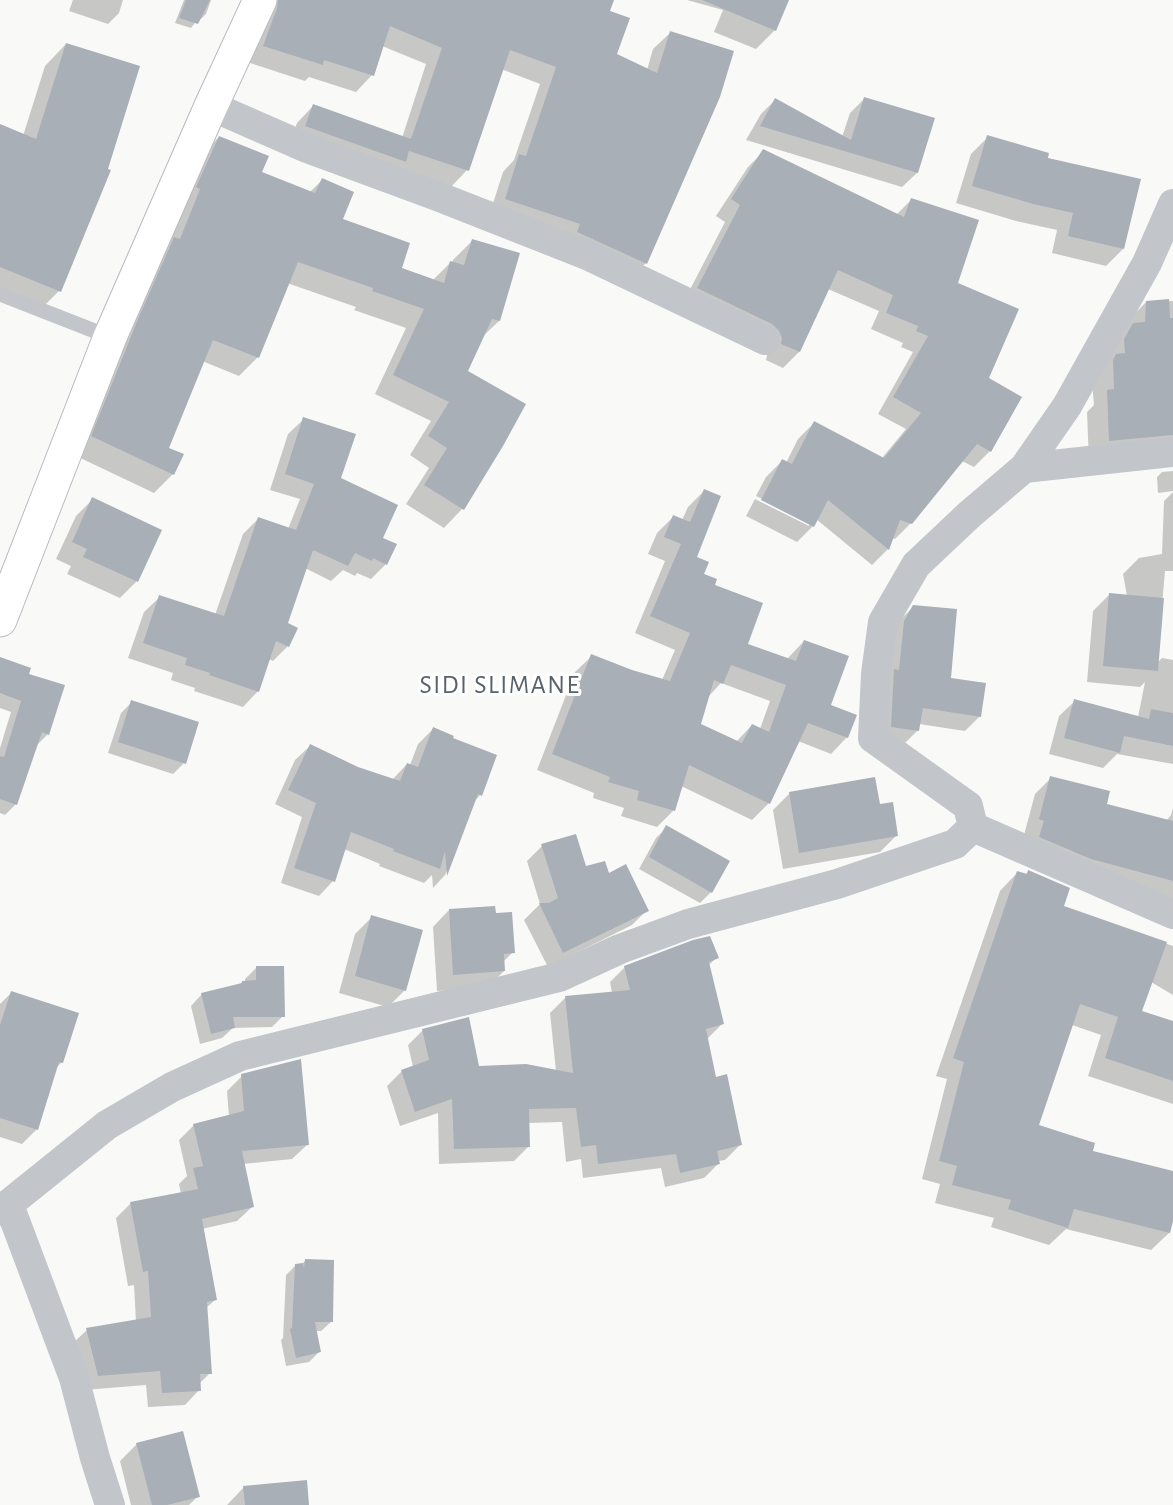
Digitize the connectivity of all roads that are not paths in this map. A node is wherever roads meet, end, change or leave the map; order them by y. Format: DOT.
graph roads {
  1 [pos="260,0"];
  2 [pos="210,106"];
  3 [pos="1173,204"];
  4 [pos="0,294"];
  5 [pos="110,337"];
  6 [pos="765,340"];
  7 [pos="1173,452"];
  8 [pos="1024,468"];
  9 [pos="0,620"];
  10 [pos="973,827"];
  11 [pos="1173,914"];
  12 [pos="4,1208"];
  13 [pos="110,1505"];
  1 -- 2 [label="main road"];
  2 -- 5 [label="main road"];
  2 -- 6 [label="street"];
  3 -- 8 [label="street"];
  4 -- 5 [label="lane"];
  5 -- 9 [label="main road"];
  7 -- 8 [label="street"];
  8 -- 10 [label="street"];
  10 -- 11 [label="street"];
  10 -- 12 [label="street"];
  12 -- 13 [label="street"];
}
